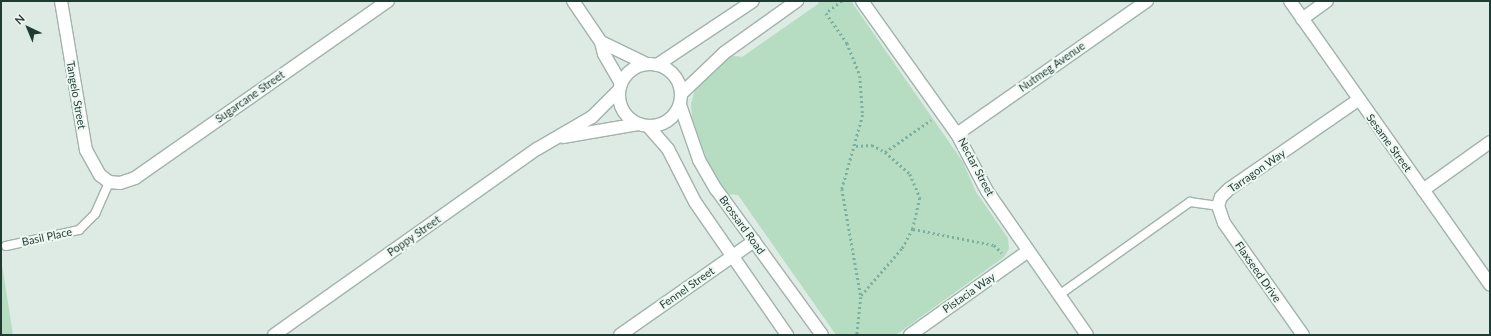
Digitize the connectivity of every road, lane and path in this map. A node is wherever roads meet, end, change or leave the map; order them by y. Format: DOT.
graph roads {
  1 [pos="61,1"];
  2 [pos="388,1"];
  3 [pos="573,1"];
  4 [pos="753,1"];
  5 [pos="797,1"];
  6 [pos="842,1"];
  7 [pos="862,1"];
  8 [pos="1147,1"];
  9 [pos="1290,1"];
  10 [pos="1327,1"];
  11 [pos="1302,19"];
  12 [pos="601,42"];
  13 [pos="652,65"];
  14 [pos="620,87"];
  15 [pos="680,100"];
  16 [pos="1358,100"];
  17 [pos="942,113"];
  18 [pos="643,125"];
  19 [pos="957,134"];
  20 [pos="555,138"];
  21 [pos="1490,142"];
  22 [pos="856,146"];
  23 [pos="885,152"];
  24 [pos="109,182"];
  25 [pos="1423,190"];
  26 [pos="1218,206"];
  27 [pos="913,229"];
  28 [pos="754,241"];
  29 [pos="6,246"];
  30 [pos="1028,251"];
  31 [pos="732,256"];
  32 [pos="1012,263"];
  33 [pos="1490,284"];
  34 [pos="1059,295"];
  35 [pos="861,297"];
  36 [pos="274,335"];
  37 [pos="620,335"];
  38 [pos="787,335"];
  39 [pos="822,335"];
  40 [pos="857,335"];
  41 [pos="910,335"];
  42 [pos="1087,335"];
  43 [pos="1303,335"];
  1 -- 24 [label="street, Tangelo Street"];
  2 -- 24 [label="street, Sugarcane Street"];
  3 -- 12 [label="street"];
  4 -- 13 [label="street"];
  5 -- 15 [label="street"];
  6 -- 22 [label="path"];
  7 -- 17 [label="street, Nectar Street"];
  8 -- 19 [label="street, Nutmeg Avenue"];
  9 -- 11 [label="street, Sesame Street"];
  10 -- 11 [label="street"];
  11 -- 16 [label="street, Sesame Street"];
  12 -- 13 [label="street"];
  12 -- 14 [label="street"];
  13 -- 14 [label="street"];
  13 -- 15 [label="street"];
  14 -- 18 [label="street"];
  14 -- 20 [label="street, Poppy Street"];
  15 -- 18 [label="street"];
  15 -- 28 [label="street, Brossard Road"];
  16 -- 25 [label="street, Sesame Street"];
  16 -- 26 [label="street, Tarragon Way"];
  17 -- 19 [label="street, Nectar Street"];
  17 -- 23 [label="path"];
  18 -- 20 [label="street, Poppy Street"];
  18 -- 31 [label="street"];
  19 -- 30 [label="street, Nectar Street"];
  20 -- 36 [label="street, Poppy Street"];
  21 -- 25 [label="street"];
  22 -- 23 [label="path"];
  22 -- 35 [label="path"];
  23 -- 27 [label="path"];
  24 -- 29 [label="lane, Basil Place"];
  25 -- 33 [label="street, Sesame Street"];
  26 -- 34 [label="lane"];
  26 -- 43 [label="street, Flaxseed Drive"];
  27 -- 32 [label="path"];
  27 -- 35 [label="path"];
  28 -- 31 [label="street, Fennel Street"];
  28 -- 39 [label="street, Brossard Road"];
  30 -- 32 [label="street, Pistacia Way"];
  30 -- 34 [label="street, Nectar Street"];
  31 -- 37 [label="street, Fennel Street"];
  31 -- 38 [label="street"];
  32 -- 41 [label="street, Pistacia Way"];
  34 -- 42 [label="street, Nectar Street"];
  35 -- 40 [label="path"];
}
